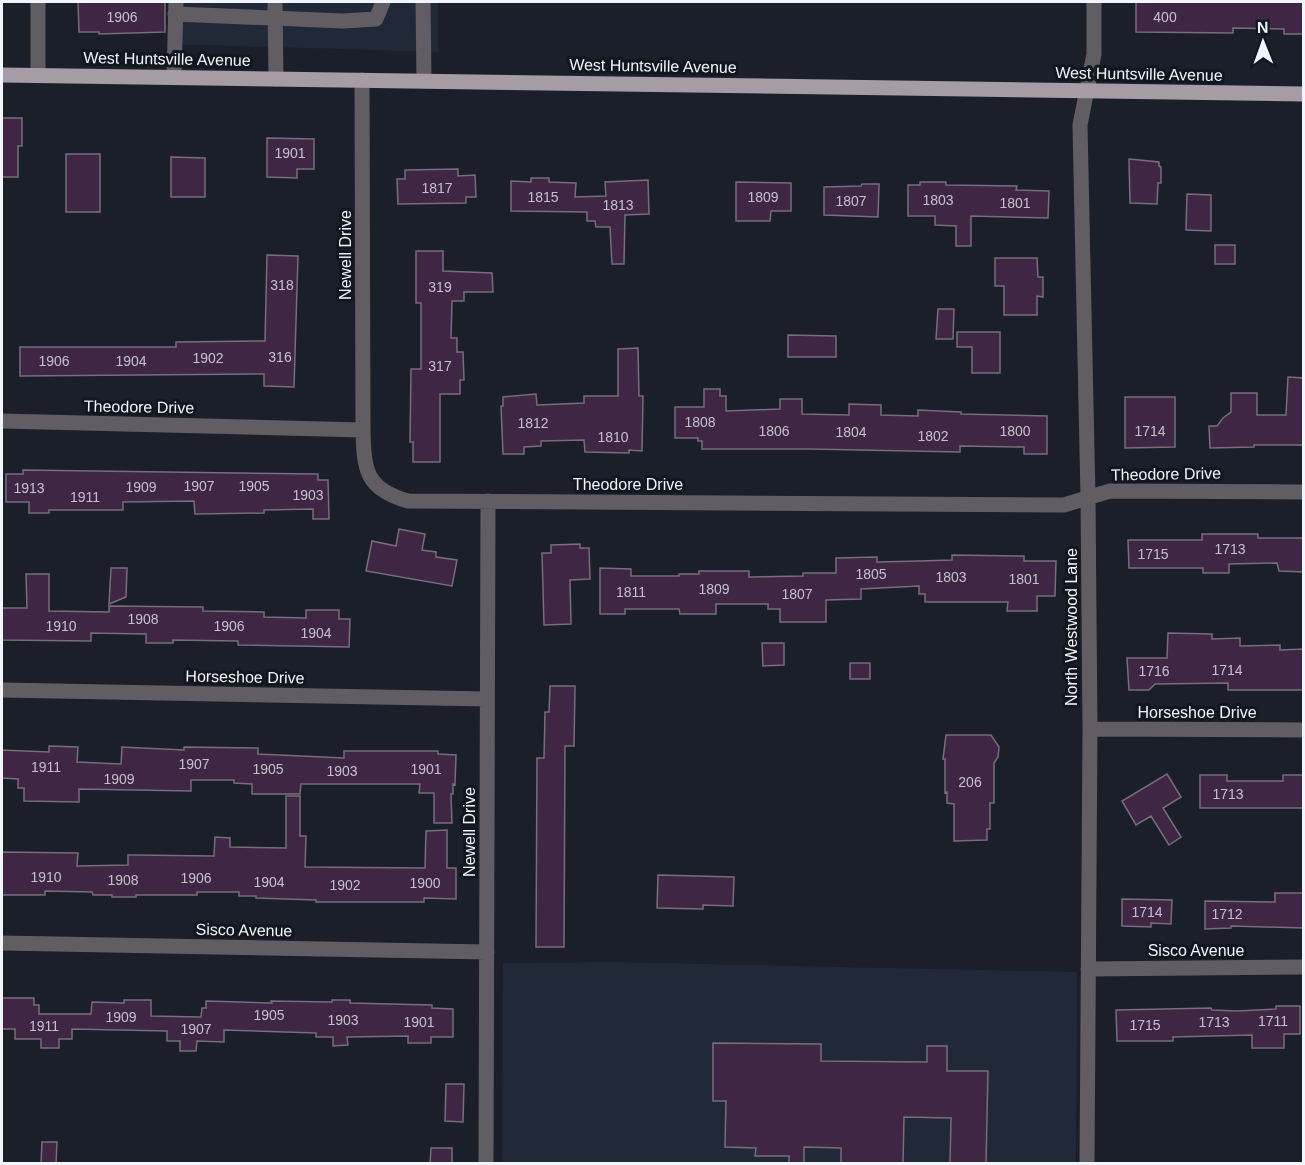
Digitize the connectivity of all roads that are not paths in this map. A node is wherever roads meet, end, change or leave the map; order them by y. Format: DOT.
graph roads {
  1 [pos="38,2"];
  2 [pos="275,2"];
  3 [pos="383,2"];
  4 [pos="423,2"];
  5 [pos="1094,2"];
  6 [pos="175,8"];
  7 [pos="275,18"];
  8 [pos="2,75"];
  9 [pos="38,75"];
  10 [pos="174,77"];
  11 [pos="276,78"];
  12 [pos="362,80"];
  13 [pos="424,81"];
  14 [pos="1087,91"];
  15 [pos="1304,94"];
  16 [pos="2,422"];
  17 [pos="363,430"];
  18 [pos="1304,492"];
  19 [pos="1088,498"];
  20 [pos="488,501"];
  21 [pos="2,690"];
  22 [pos="487,699"];
  23 [pos="1090,729"];
  24 [pos="1304,730"];
  25 [pos="2,943"];
  26 [pos="487,952"];
  27 [pos="1304,968"];
  28 [pos="1088,969"];
  29 [pos="486,1164"];
  30 [pos="1087,1164"];
  1 -- 9 [label="street"];
  2 -- 7 [label="street"];
  3 -- 7 [label="street"];
  4 -- 13 [label="street"];
  5 -- 14 [label="street, North Westwood Lane"];
  6 -- 7 [label="street"];
  6 -- 10 [label="street"];
  7 -- 11 [label="street"];
  8 -- 9 [label="main road, West Huntsville Avenue"];
  9 -- 10 [label="main road, West Huntsville Avenue"];
  10 -- 11 [label="main road, West Huntsville Avenue"];
  11 -- 12 [label="main road, West Huntsville Avenue"];
  12 -- 13 [label="main road, West Huntsville Avenue"];
  12 -- 17 [label="street, Newell Drive"];
  13 -- 14 [label="main road, West Huntsville Avenue"];
  14 -- 15 [label="main road, West Huntsville Avenue"];
  14 -- 19 [label="street, North Westwood Lane"];
  16 -- 17 [label="street, Theodore Drive"];
  17 -- 20 [label="street, Theodore Drive"];
  18 -- 19 [label="street, Theodore Drive"];
  19 -- 20 [label="street, Theodore Drive"];
  19 -- 23 [label="street, North Westwood Lane"];
  20 -- 22 [label="street, Newell Drive"];
  21 -- 22 [label="street, Horseshoe Drive"];
  22 -- 26 [label="street, Newell Drive"];
  23 -- 24 [label="street, Horseshoe Drive"];
  23 -- 28 [label="street, North Westwood Lane"];
  25 -- 26 [label="street, Sisco Avenue"];
  26 -- 29 [label="street, Newell Drive"];
  27 -- 28 [label="street, Sisco Avenue"];
  28 -- 30 [label="street, North Westwood Lane"];
}
